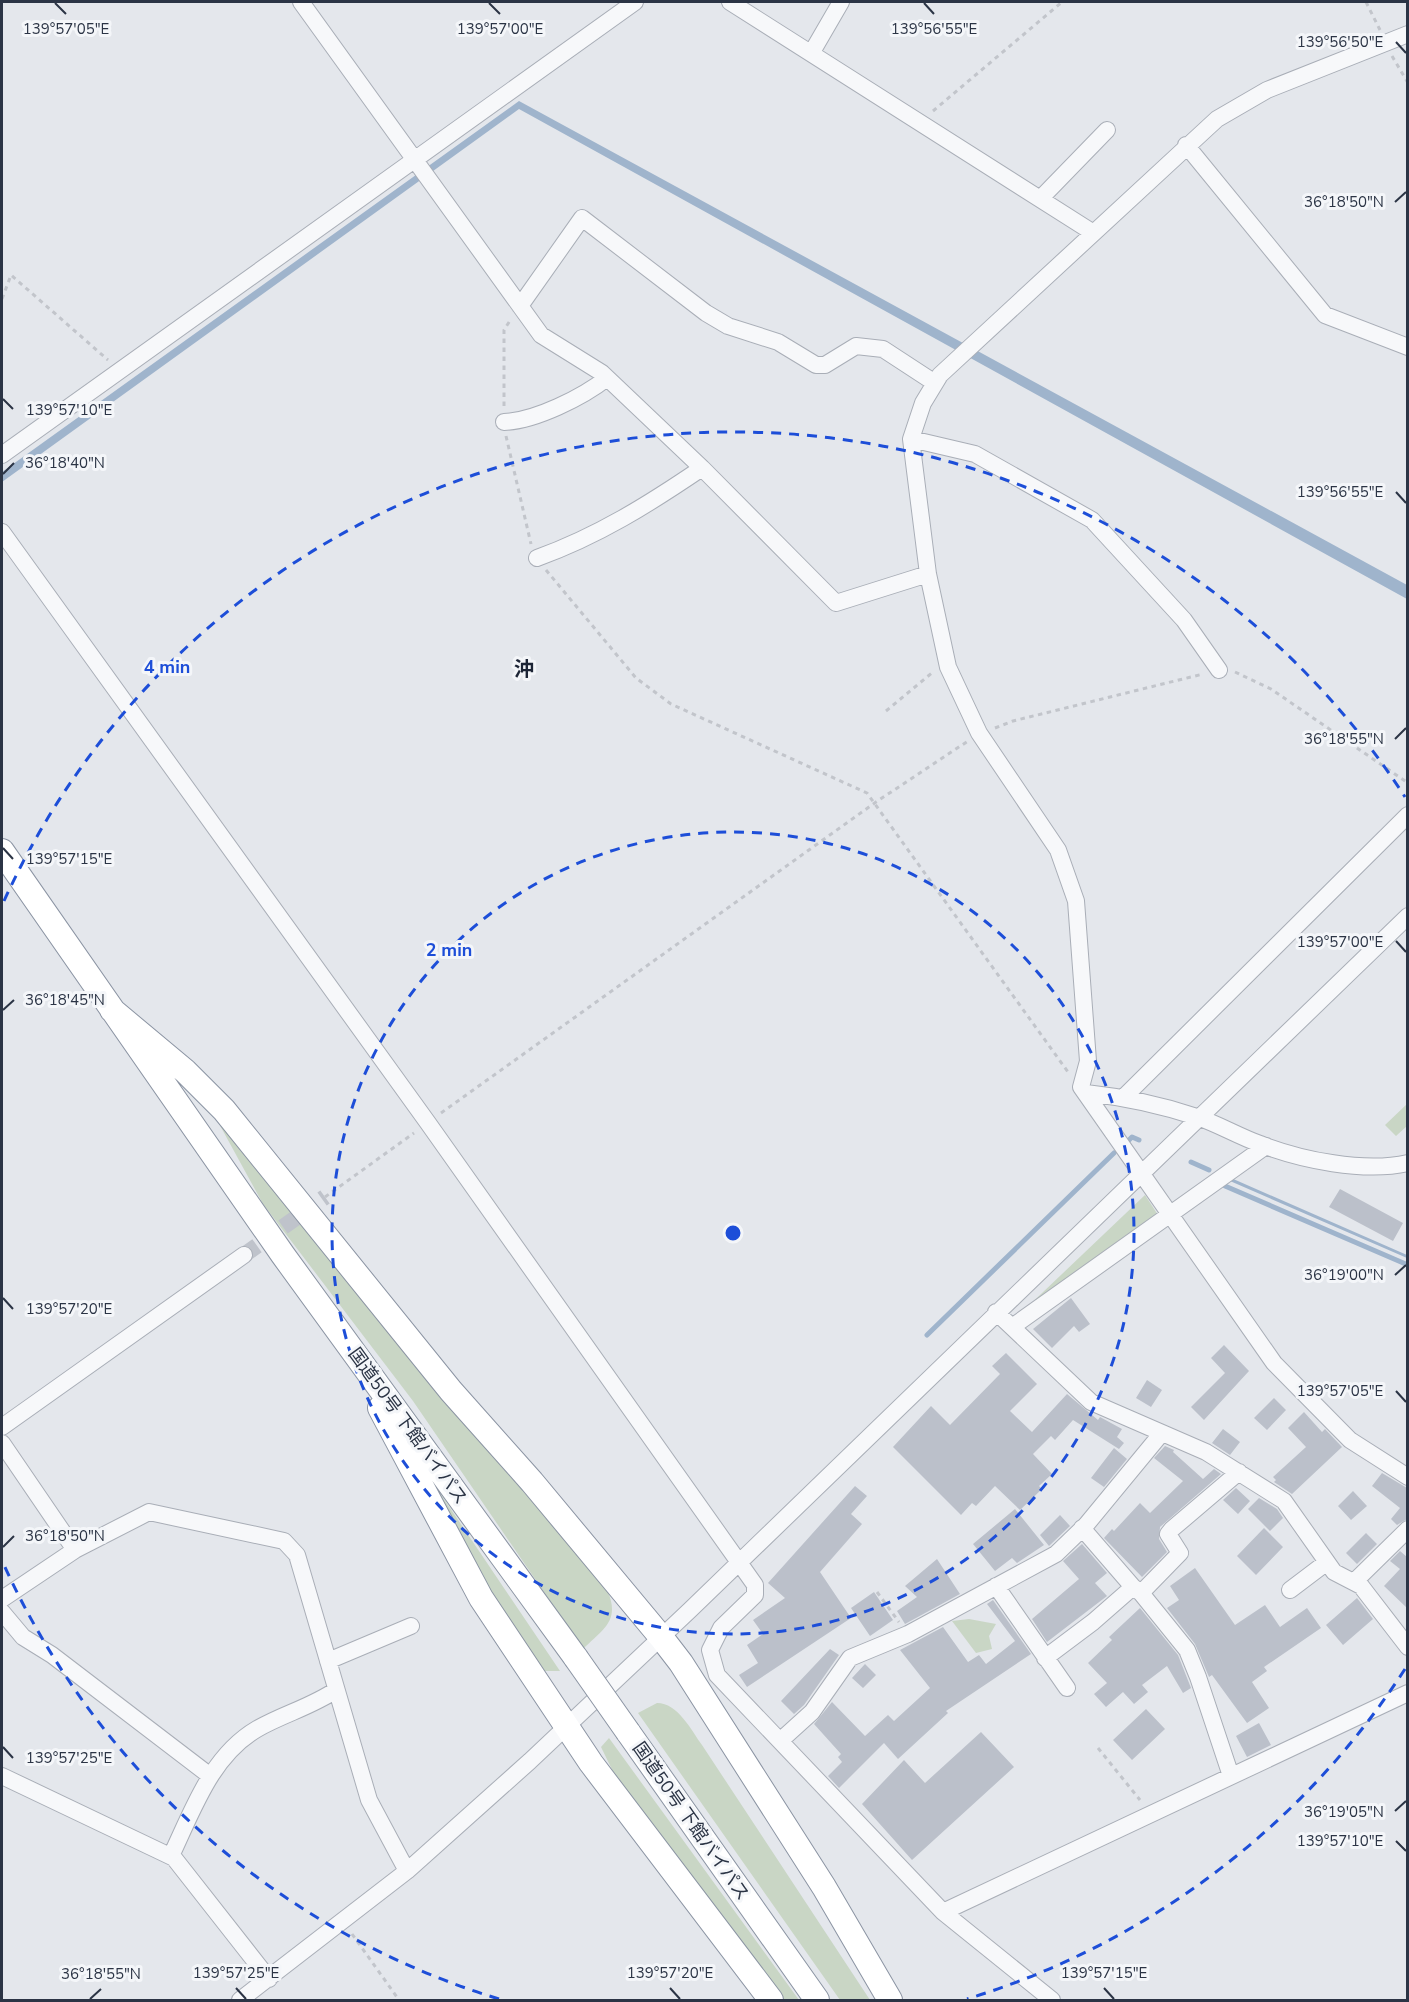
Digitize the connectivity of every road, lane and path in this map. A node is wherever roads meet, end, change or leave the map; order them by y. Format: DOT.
graph roads {
  1 [pos="301,2"];
  2 [pos="635,2"];
  3 [pos="730,2"];
  4 [pos="841,2"];
  5 [pos="1062,2"];
  6 [pos="1366,2"];
  7 [pos="1407,34"];
  8 [pos="1386,42"];
  9 [pos="812,52"];
  10 [pos="1407,83"];
  11 [pos="920,122"];
  12 [pos="1107,130"];
  13 [pos="1186,145"];
  14 [pos="416,159"];
  15 [pos="1040,199"];
  16 [pos="1092,232"];
  17 [pos="2,299"];
  18 [pos="520,306"];
  19 [pos="1407,347"];
  20 [pos="120,371"];
  21 [pos="607,378"];
  22 [pos="935,383"];
  23 [pos="504,422"];
  24 [pos="911,439"];
  25 [pos="2,455"];
  26 [pos="702,468"];
  27 [pos="2,532"];
  28 [pos="537,558"];
  29 [pos="928,574"];
  30 [pos="948,662"];
  31 [pos="1219,670"];
  32 [pos="886,711"];
  33 [pos="979,734"];
  34 [pos="1407,783"];
  35 [pos="876,802"];
  36 [pos="1407,815"];
  37 [pos="2,850"];
  38 [pos="1407,916"];
  39 [pos="112,1010"];
  40 [pos="1083,1090"];
  41 [pos="1124,1097"];
  42 [pos="1198,1117"];
  43 [pos="428,1123"];
  44 [pos="1266,1146"];
  45 [pos="1407,1163"];
  46 [pos="1141,1174"];
  47 [pos="325,1197"];
  48 [pos="1170,1214"];
  49 [pos="244,1255"];
  50 [pos="996,1312"];
  51 [pos="1012,1327"];
  52 [pos="337,1329"];
  53 [pos="2,1427"];
  54 [pos="1161,1434"];
  55 [pos="2,1443"];
  56 [pos="1239,1472"];
  57 [pos="1407,1477"];
  58 [pos="1082,1528"];
  59 [pos="1407,1529"];
  60 [pos="75,1550"];
  61 [pos="740,1562"];
  62 [pos="1327,1562"];
  63 [pos="1354,1582"];
  64 [pos="996,1586"];
  65 [pos="1137,1590"];
  66 [pos="1290,1590"];
  67 [pos="877,1592"];
  68 [pos="2,1599"];
  69 [pos="2,1612"];
  70 [pos="411,1626"];
  71 [pos="908,1634"];
  72 [pos="661,1637"];
  73 [pos="1407,1647"];
  74 [pos="1045,1658"];
  75 [pos="328,1661"];
  76 [pos="1067,1688"];
  77 [pos="336,1690"];
  78 [pos="1407,1693"];
  79 [pos="567,1727"];
  80 [pos="780,1741"];
  81 [pos="1098,1748"];
  82 [pos="209,1775"];
  83 [pos="2,1776"];
  84 [pos="1231,1776"];
  85 [pos="1149,1815"];
  86 [pos="171,1856"];
  87 [pos="407,1871"];
  88 [pos="943,1912"];
  89 [pos="344,1923"];
  90 [pos="269,1979"];
  91 [pos="240,2001"];
  92 [pos="399,2001"];
  93 [pos="771,2001"];
  94 [pos="817,2001"];
  95 [pos="890,2001"];
  96 [pos="1052,2001"];
  1 -- 14 [label="street"];
  2 -- 14 [label="street"];
  3 -- 9 [label="street"];
  4 -- 9 [label="street"];
  5 -- 11 [label="path"];
  6 -- 8 [label="path"];
  7 -- 8 [label="street"];
  8 -- 10 [label="path"];
  8 -- 13 [label="street"];
  9 -- 11 [label="street"];
  11 -- 15 [label="street"];
  12 -- 15 [label="street"];
  13 -- 16 [label="street"];
  13 -- 19 [label="street"];
  14 -- 18 [label="street"];
  14 -- 20 [label="street"];
  15 -- 16 [label="street"];
  16 -- 22 [label="street"];
  17 -- 20 [label="path"];
  18 -- 21 [label="street"];
  18 -- 22 [label="street"];
  18 -- 23 [label="path"];
  20 -- 25 [label="street"];
  21 -- 23 [label="street"];
  21 -- 26 [label="street"];
  22 -- 24 [label="street"];
  23 -- 28 [label="path"];
  24 -- 29 [label="street"];
  24 -- 31 [label="street"];
  26 -- 28 [label="street"];
  26 -- 29 [label="street"];
  27 -- 43 [label="street"];
  28 -- 35 [label="path"];
  29 -- 30 [label="street"];
  30 -- 32 [label="path"];
  30 -- 33 [label="street"];
  31 -- 33 [label="path"];
  31 -- 34 [label="path"];
  33 -- 35 [label="path"];
  33 -- 40 [label="street"];
  35 -- 40 [label="path"];
  35 -- 43 [label="path"];
  36 -- 41 [label="street"];
  37 -- 39 [label="highway, 国道50号 下館バイパス"];
  38 -- 42 [label="street"];
  39 -- 52 [label="highway, 国道50号 下館バイパス"];
  39 -- 72 [label="highway"];
  40 -- 41 [label="street"];
  40 -- 46 [label="street"];
  41 -- 42 [label="street"];
  42 -- 44 [label="street"];
  42 -- 46 [label="street"];
  43 -- 47 [label="path"];
  43 -- 61 [label="street"];
  44 -- 45 [label="street"];
  44 -- 48 [label="street"];
  46 -- 48 [label="street"];
  46 -- 50 [label="street"];
  48 -- 51 [label="street"];
  48 -- 57 [label="street"];
  49 -- 53 [label="street"];
  50 -- 51 [label="street"];
  50 -- 61 [label="street"];
  51 -- 54 [label="street"];
  52 -- 79 [label="highway"];
  52 -- 94 [label="highway, 国道50号 下館バイパス, bridge"];
  54 -- 56 [label="street"];
  54 -- 58 [label="street"];
  55 -- 60 [label="street"];
  56 -- 62 [label="street"];
  56 -- 65 [label="street"];
  58 -- 64 [label="street"];
  58 -- 65 [label="street"];
  59 -- 63 [label="street"];
  60 -- 68 [label="street"];
  60 -- 75 [label="street"];
  61 -- 72 [label="street"];
  61 -- 80 [label="street"];
  62 -- 63 [label="street"];
  62 -- 66 [label="street"];
  63 -- 73 [label="street"];
  64 -- 71 [label="street"];
  64 -- 74 [label="street"];
  65 -- 74 [label="street"];
  65 -- 84 [label="street"];
  67 -- 71 [label="path"];
  69 -- 82 [label="street"];
  70 -- 75 [label="street"];
  71 -- 80 [label="street"];
  72 -- 79 [label="street"];
  72 -- 95 [label="highway"];
  74 -- 76 [label="street"];
  75 -- 77 [label="street"];
  77 -- 82 [label="street"];
  77 -- 87 [label="street"];
  78 -- 84 [label="street"];
  79 -- 87 [label="street"];
  79 -- 93 [label="highway"];
  80 -- 88 [label="street"];
  81 -- 85 [label="path"];
  82 -- 86 [label="street"];
  83 -- 86 [label="street"];
  84 -- 85 [label="street"];
  85 -- 88 [label="street"];
  86 -- 90 [label="street"];
  87 -- 89 [label="street"];
  88 -- 96 [label="street"];
  89 -- 90 [label="street"];
  89 -- 92 [label="path"];
  90 -- 91 [label="street"];
}
